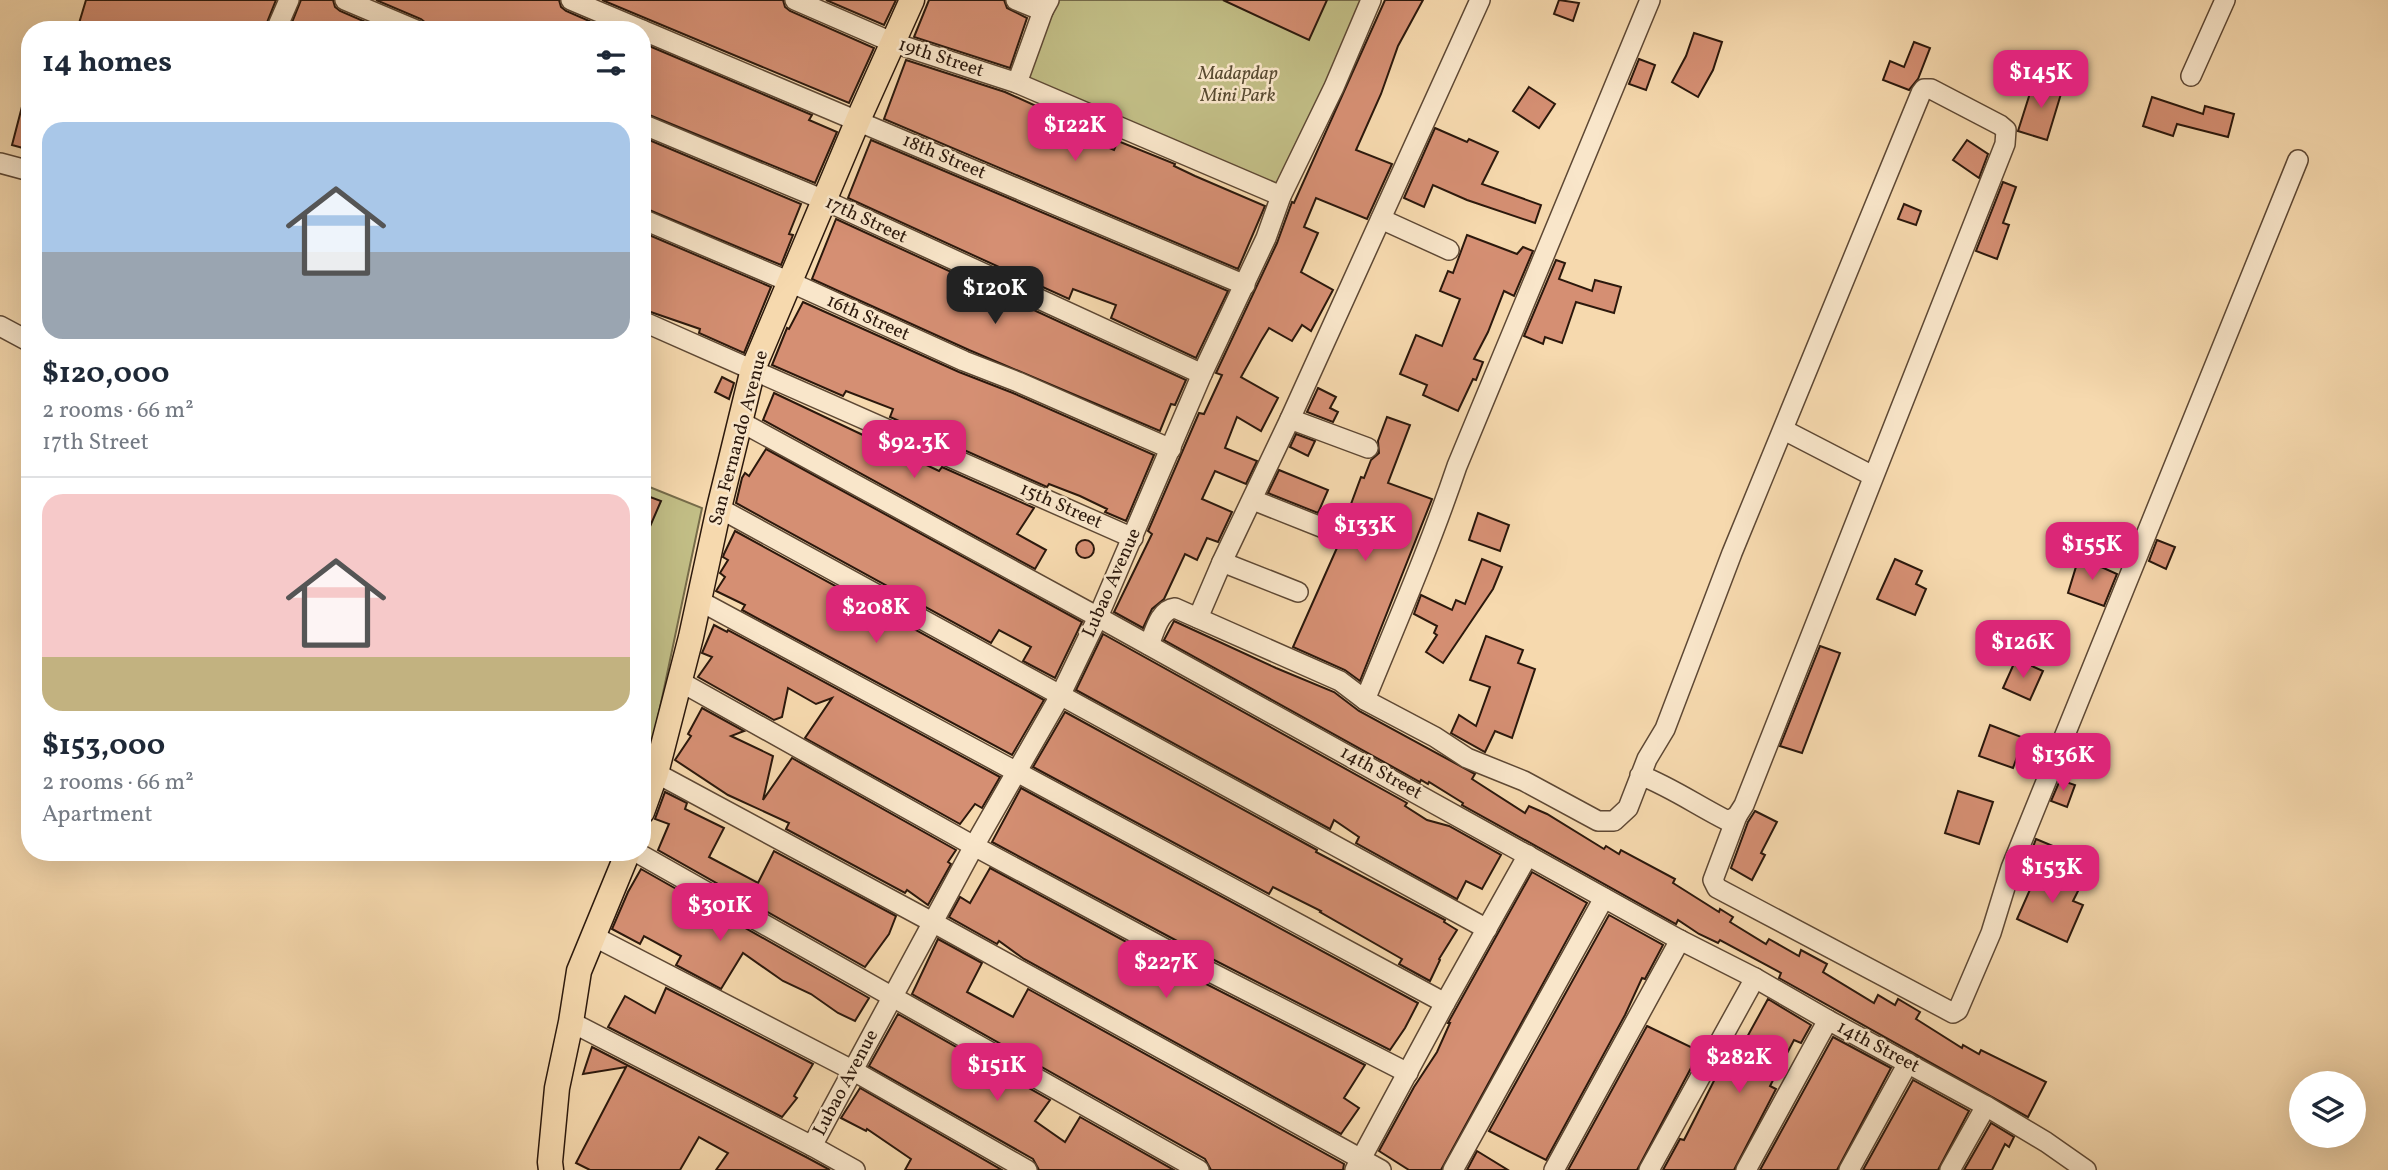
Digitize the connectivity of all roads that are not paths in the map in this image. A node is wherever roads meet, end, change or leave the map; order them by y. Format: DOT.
graph roads {
  1 [pos="289,0"];
  2 [pos="345,0"];
  3 [pos="571,0"];
  4 [pos="795,0"];
  5 [pos="912,0"];
  6 [pos="1016,0"];
  7 [pos="1371,0"];
  8 [pos="1480,0"];
  9 [pos="1650,0"];
  10 [pos="2225,0"];
  11 [pos="1046,6"];
  12 [pos="280,21"];
  13 [pos="395,21"];
  14 [pos="621,21"];
  15 [pos="651,34"];
  16 [pos="894,43"];
  17 [pos="2191,76"];
  18 [pos="1017,83"];
  19 [pos="858,120"];
  20 [pos="651,128"];
  21 [pos="2298,160"];
  22 [pos="0,163"];
  23 [pos="21,169"];
  24 [pos="1281,196"];
  25 [pos="824,200"];
  26 [pos="1381,219"];
  27 [pos="651,223"];
  28 [pos="1450,250"];
  29 [pos="790,282"];
  30 [pos="1245,285"];
  31 [pos="651,325"];
  32 [pos="0,326"];
  33 [pos="21,337"];
  34 [pos="753,369"];
  35 [pos="1202,374"];
  36 [pos="1290,419"];
  37 [pos="741,422"];
  38 [pos="1784,430"];
  39 [pos="1368,448"];
  40 [pos="1171,449"];
  41 [pos="1872,476"];
  42 [pos="1253,500"];
  43 [pos="719,508"];
  44 [pos="1326,529"];
  45 [pos="1133,538"];
  46 [pos="1222,562"];
  47 [pos="1298,592"];
  48 [pos="698,600"];
  49 [pos="1098,617"];
  50 [pos="1198,618"];
  51 [pos="1149,645"];
  52 [pos="679,681"];
  53 [pos="1060,696"];
  54 [pos="1365,700"];
  55 [pos="656,773"];
  56 [pos="1017,773"];
  57 [pos="1640,775"];
  58 [pos="651,787"];
  59 [pos="1737,816"];
  60 [pos="974,846"];
  61 [pos="1528,855"];
  62 [pos="651,860"];
  63 [pos="624,861"];
  64 [pos="1604,898"];
  65 [pos="934,923"];
  66 [pos="1488,929"];
  67 [pos="593,936"];
  68 [pos="1681,940"];
  69 [pos="1755,978"];
  70 [pos="893,997"];
  71 [pos="1445,1003"];
  72 [pos="1828,1020"];
  73 [pos="571,1022"];
  74 [pos="1908,1063"];
  75 [pos="852,1070"];
  76 [pos="1408,1073"];
  77 [pos="1986,1106"];
  78 [pos="812,1146"];
  79 [pos="1358,1165"];
  80 [pos="556,1167"];
  81 [pos="855,1170"];
  82 [pos="1027,1170"];
  83 [pos="1199,1170"];
  84 [pos="1381,1170"];
  85 [pos="1453,1170"];
  86 [pos="1554,1170"];
  87 [pos="1649,1170"];
  88 [pos="1746,1170"];
  89 [pos="1849,1170"];
  90 [pos="1950,1170"];
  91 [pos="2086,1170"];
  1 -- 12 [label="street"];
  2 -- 13 [label="street"];
  3 -- 14 [label="street, 18th Street"];
  4 -- 16 [label="street, 19th Street"];
  5 -- 16 [label="main road, San Fernando Avenue"];
  6 -- 11 [label="street"];
  7 -- 24 [label="street, Lubao Avenue"];
  8 -- 26 [label="street"];
  9 -- 54 [label="street"];
  10 -- 17 [label="street"];
  11 -- 18 [label="street"];
  15 -- 19 [label="street, 18th Street"];
  16 -- 18 [label="street, 19th Street"];
  16 -- 19 [label="main road, San Fernando Avenue"];
  18 -- 24 [label="street, 19th Street"];
  19 -- 25 [label="main road, San Fernando Avenue"];
  19 -- 30 [label="street, 18th Street"];
  20 -- 25 [label="street, 17th Street"];
  21 -- 59 [label="street"];
  22 -- 23 [label="street"];
  24 -- 30 [label="street, Lubao Avenue"];
  25 -- 29 [label="main road, San Fernando Avenue"];
  25 -- 35 [label="street, 17th Street"];
  26 -- 28 [label="street"];
  26 -- 36 [label="street"];
  27 -- 29 [label="street, 16th Street"];
  29 -- 34 [label="main road, San Fernando Avenue"];
  29 -- 40 [label="street, 16th Street"];
  30 -- 35 [label="street, Lubao Avenue"];
  31 -- 34 [label="street, 15th Street"];
  32 -- 33 [label="street"];
  34 -- 37 [label="main road, San Fernando Avenue"];
  34 -- 45 [label="street, 15th Street"];
  35 -- 40 [label="street, Lubao Avenue"];
  36 -- 39 [label="street"];
  36 -- 42 [label="street"];
  37 -- 43 [label="main road, San Fernando Avenue"];
  37 -- 49 [label="street, 14th Street"];
  38 -- 41 [label="street"];
  38 -- 41 [label="street"];
  38 -- 57 [label="street"];
  40 -- 45 [label="street, Lubao Avenue"];
  41 -- 59 [label="street"];
  42 -- 44 [label="street"];
  42 -- 46 [label="street"];
  43 -- 48 [label="main road, San Fernando Avenue"];
  43 -- 53 [label="street"];
  45 -- 49 [label="street, Lubao Avenue"];
  46 -- 47 [label="street"];
  46 -- 50 [label="street"];
  48 -- 52 [label="main road, San Fernando Avenue"];
  48 -- 56 [label="street"];
  49 -- 51 [label="street, 14th Street"];
  49 -- 53 [label="street, Lubao Avenue"];
  50 -- 51 [label="street"];
  50 -- 54 [label="street"];
  51 -- 61 [label="street, 14th Street"];
  52 -- 55 [label="main road, San Fernando Avenue"];
  52 -- 60 [label="street"];
  53 -- 56 [label="street, Lubao Avenue"];
  53 -- 66 [label="street"];
  54 -- 57 [label="street"];
  55 -- 58 [label="main road, San Fernando Avenue"];
  55 -- 65 [label="street"];
  56 -- 60 [label="street, Lubao Avenue"];
  56 -- 71 [label="street"];
  57 -- 59 [label="street"];
  60 -- 65 [label="street, Lubao Avenue"];
  60 -- 76 [label="street"];
  61 -- 64 [label="street, 14th Street"];
  61 -- 66 [label="street"];
  62 -- 70 [label="street"];
  63 -- 67 [label="main road"];
  64 -- 68 [label="street, 14th Street"];
  64 -- 85 [label="street"];
  65 -- 70 [label="street, Lubao Avenue"];
  65 -- 79 [label="street"];
  66 -- 71 [label="street"];
  67 -- 73 [label="main road"];
  67 -- 75 [label="street"];
  68 -- 69 [label="street, 14th Street"];
  68 -- 86 [label="street"];
  69 -- 72 [label="street, 14th Street"];
  69 -- 87 [label="street"];
  70 -- 75 [label="street, Lubao Avenue"];
  70 -- 83 [label="street"];
  71 -- 76 [label="street"];
  72 -- 74 [label="street, 14th Street"];
  72 -- 88 [label="street"];
  73 -- 78 [label="street"];
  73 -- 80 [label="main road"];
  74 -- 77 [label="street, 14th Street"];
  74 -- 89 [label="street"];
  75 -- 78 [label="street, Lubao Avenue"];
  75 -- 82 [label="street"];
  76 -- 79 [label="street"];
  77 -- 90 [label="street"];
  77 -- 91 [label="street, 14th Street"];
  78 -- 81 [label="street"];
  79 -- 84 [label="street"];
}
